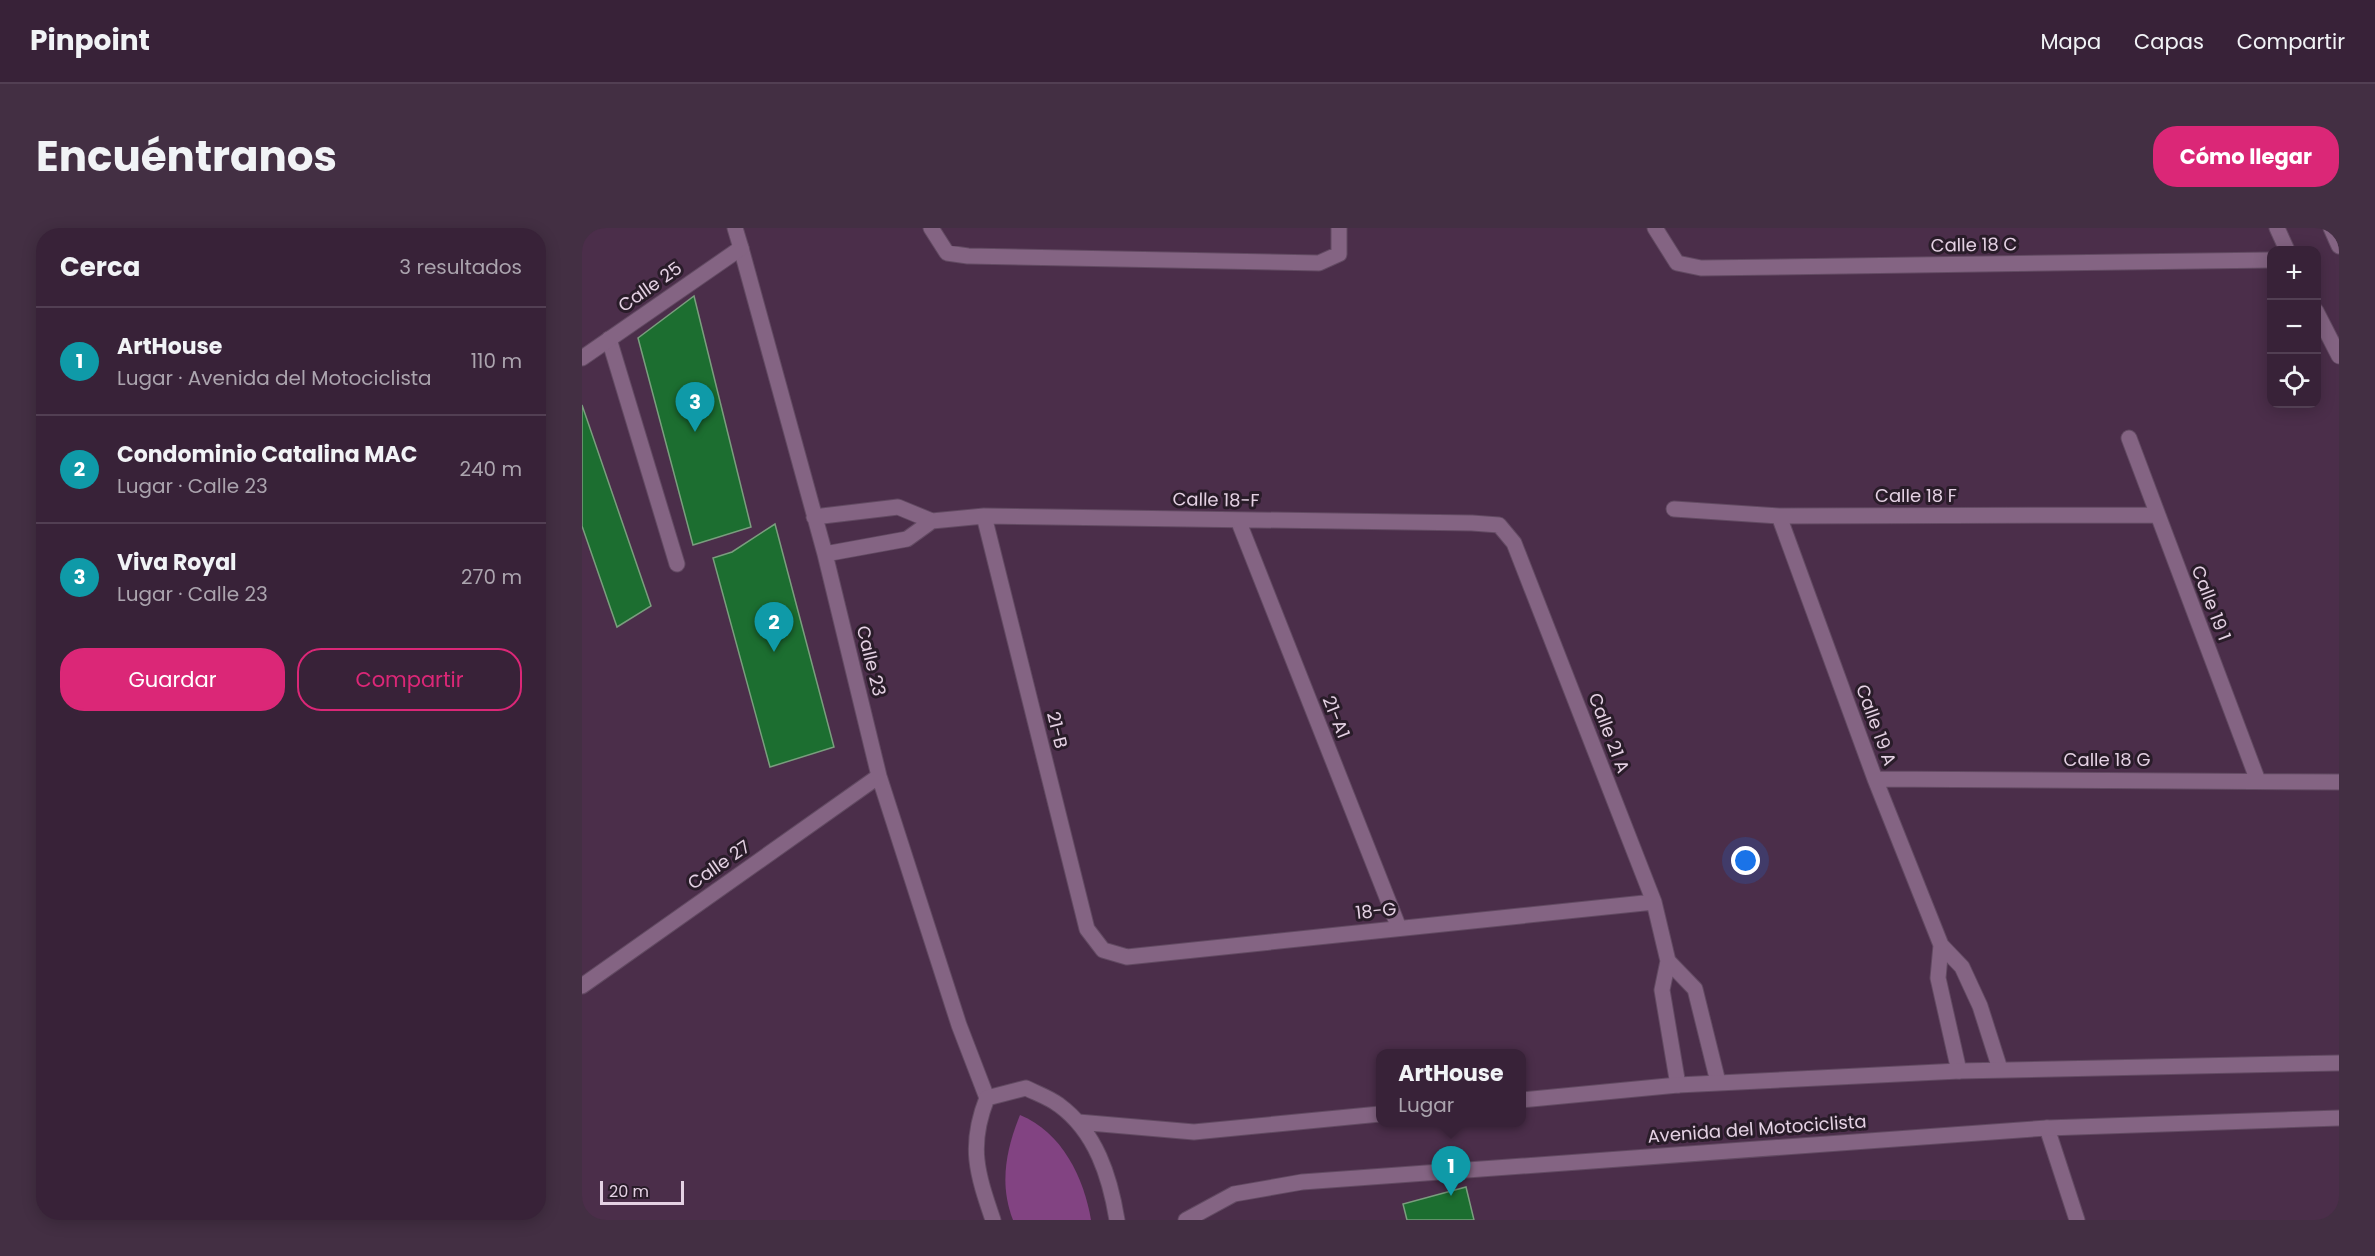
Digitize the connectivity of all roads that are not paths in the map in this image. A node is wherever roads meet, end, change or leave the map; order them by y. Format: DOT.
graph roads {
  1 [pos="735,228"];
  2 [pos="931,228"];
  3 [pos="1339,228"];
  4 [pos="1656,228"];
  5 [pos="2277,228"];
  6 [pos="2331,228"];
  7 [pos="2285,246"];
  8 [pos="2339,246"];
  9 [pos="741,248"];
  10 [pos="2267,260"];
  11 [pos="2321,321"];
  12 [pos="609,339"];
  13 [pos="2339,356"];
  14 [pos="582,358"];
  15 [pos="2129,438"];
  16 [pos="1674,509"];
  17 [pos="2157,515"];
  18 [pos="984,516"];
  19 [pos="1779,516"];
  20 [pos="814,517"];
  21 [pos="1238,520"];
  22 [pos="932,521"];
  23 [pos="1499,525"];
  24 [pos="825,554"];
  25 [pos="677,564"];
  26 [pos="879,776"];
  27 [pos="1875,779"];
  28 [pos="2258,781"];
  29 [pos="2339,782"];
  30 [pos="1654,903"];
  31 [pos="1399,928"];
  32 [pos="1941,945"];
  33 [pos="1103,950"];
  34 [pos="1668,961"];
  35 [pos="582,986"];
  36 [pos="2339,1063"];
  37 [pos="2000,1069"];
  38 [pos="1959,1071"];
  39 [pos="1718,1082"];
  40 [pos="1678,1084"];
  41 [pos="987,1098"];
  42 [pos="1526,1099"];
  43 [pos="1376,1114"];
  44 [pos="2339,1118"];
  45 [pos="1078,1122"];
  46 [pos="2046,1128"];
  47 [pos="993,1220"];
  48 [pos="1117,1220"];
  49 [pos="1185,1220"];
  50 [pos="2077,1220"];
  1 -- 9 [label="street, Calle 23"];
  2 -- 3 [label="street"];
  4 -- 10 [label="street, Calle 18 C"];
  5 -- 7 [label="street"];
  6 -- 8 [label="street"];
  9 -- 12 [label="street, Calle 25"];
  9 -- 20 [label="street, Calle 23"];
  11 -- 13 [label="street"];
  12 -- 14 [label="street, Calle 25"];
  12 -- 25 [label="street"];
  15 -- 17 [label="street, Calle 19 1"];
  16 -- 19 [label="street, Calle 18 F"];
  17 -- 19 [label="street, Calle 18 F"];
  17 -- 28 [label="street, Calle 19 1"];
  18 -- 21 [label="street, Calle 18-F"];
  18 -- 22 [label="street, Calle 18-F"];
  18 -- 33 [label="street, 21-B"];
  19 -- 27 [label="street, Calle 19 A"];
  20 -- 22 [label="street, Calle 18-F"];
  20 -- 24 [label="street, Calle 23"];
  21 -- 23 [label="street, Calle 18-F"];
  21 -- 31 [label="street, 21-A1"];
  22 -- 24 [label="street, Calle 18-F"];
  23 -- 30 [label="street, Calle 21 A"];
  24 -- 26 [label="street, Calle 23"];
  26 -- 35 [label="street, Calle 27"];
  26 -- 41 [label="street, Calle 23"];
  27 -- 28 [label="street, Calle 18 G"];
  27 -- 32 [label="street, Calle 19 A"];
  28 -- 29 [label="street, Calle 18 G"];
  30 -- 31 [label="street, 18-G"];
  30 -- 34 [label="street, Calle 21 A"];
  31 -- 33 [label="street, 18-G"];
  32 -- 37 [label="street, Calle 19 A"];
  32 -- 38 [label="street, Calle 19 A"];
  34 -- 39 [label="street"];
  34 -- 40 [label="street, Calle 21 A"];
  36 -- 37 [label="street"];
  37 -- 38 [label="street"];
  38 -- 39 [label="street"];
  39 -- 40 [label="street"];
  40 -- 42 [label="street"];
  41 -- 45 [label="street"];
  41 -- 47 [label="street"];
  43 -- 45 [label="street"];
  44 -- 46 [label="street, Avenida del Motociclista"];
  45 -- 48 [label="street"];
  46 -- 49 [label="street, Avenida del Motociclista"];
  46 -- 50 [label="street"];
}
